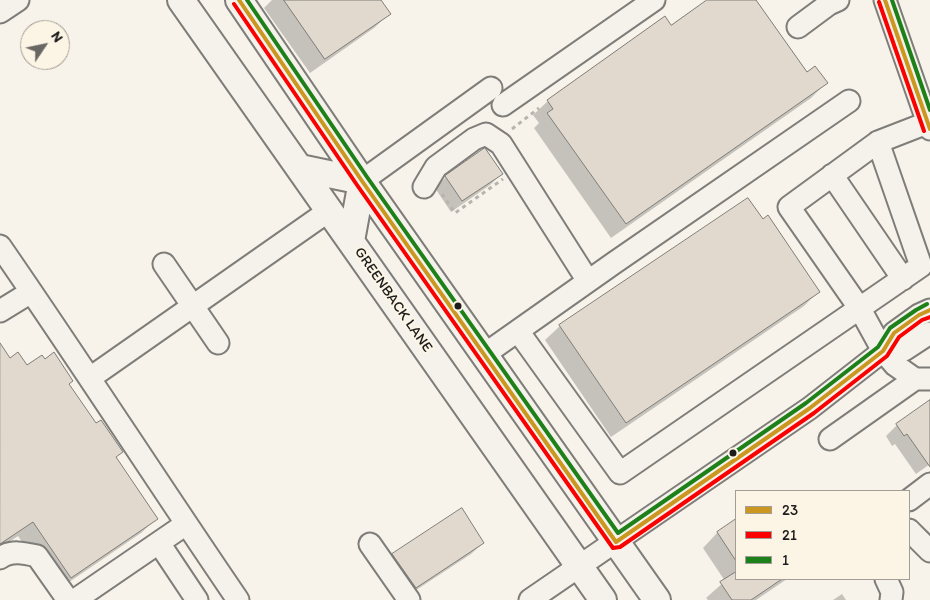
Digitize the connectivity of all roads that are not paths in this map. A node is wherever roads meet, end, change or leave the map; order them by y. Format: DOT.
graph roads {
  1 [pos="18,0"];
  2 [pos="181,0"];
  3 [pos="239,0"];
  4 [pos="654,0"];
  5 [pos="838,0"];
  6 [pos="885,0"];
  7 [pos="0,12"];
  8 [pos="798,27"];
  9 [pos="491,88"];
  10 [pos="849,101"];
  11 [pos="503,105"];
  12 [pos="928,126"];
  13 [pos="878,142"];
  14 [pos="300,168"];
  15 [pos="832,175"];
  16 [pos="362,181"];
  17 [pos="431,187"];
  18 [pos="330,210"];
  19 [pos="351,241"];
  20 [pos="0,246"];
  21 [pos="164,264"];
  22 [pos="903,279"];
  23 [pos="588,281"];
  24 [pos="31,292"];
  25 [pos="193,306"];
  26 [pos="860,309"];
  27 [pos="930,310"];
  28 [pos="0,311"];
  29 [pos="518,331"];
  30 [pos="930,333"];
  31 [pos="218,342"];
  32 [pos="883,350"];
  33 [pos="485,354"];
  34 [pos="90,378"];
  35 [pos="923,379"];
  36 [pos="830,439"];
  37 [pos="930,484"];
  38 [pos="910,499"];
  39 [pos="186,524"];
  40 [pos="910,531"];
  41 [pos="616,542"];
  42 [pos="159,543"];
  43 [pos="370,544"];
  44 [pos="930,551"];
  45 [pos="0,558"];
  46 [pos="580,567"];
  47 [pos="886,580"];
  48 [pos="68,600"];
  49 [pos="75,600"];
  50 [pos="197,600"];
  51 [pos="238,600"];
  52 [pos="408,600"];
  53 [pos="530,600"];
  54 [pos="603,600"];
  55 [pos="657,600"];
  56 [pos="891,600"];
  1 -- 7 [label="street"];
  2 -- 14 [label="main road, GREENBACK LANE"];
  3 -- 16 [label="main road"];
  4 -- 11 [label="street"];
  5 -- 8 [label="street"];
  6 -- 12 [label="street"];
  9 -- 16 [label="street"];
  10 -- 23 [label="street"];
  12 -- 13 [label="street"];
  13 -- 15 [label="street"];
  13 -- 22 [label="street"];
  14 -- 16 [label="main road"];
  14 -- 18 [label="main road, GREENBACK LANE"];
  15 -- 22 [label="street"];
  15 -- 26 [label="street"];
  16 -- 19 [label="main road"];
  16 -- 33 [label="main road"];
  17 -- 23 [label="street"];
  18 -- 19 [label="main road, GREENBACK LANE"];
  18 -- 25 [label="street"];
  19 -- 46 [label="main road, GREENBACK LANE"];
  20 -- 24 [label="street"];
  21 -- 25 [label="street"];
  22 -- 26 [label="street"];
  23 -- 29 [label="street"];
  24 -- 28 [label="street"];
  24 -- 34 [label="street"];
  25 -- 31 [label="street"];
  25 -- 34 [label="street"];
  26 -- 29 [label="street"];
  26 -- 32 [label="street"];
  27 -- 32 [label="street"];
  29 -- 33 [label="street"];
  30 -- 32 [label="street"];
  32 -- 35 [label="street"];
  32 -- 41 [label="street"];
  33 -- 41 [label="main road"];
  34 -- 39 [label="street"];
  35 -- 36 [label="street"];
  37 -- 38 [label="street"];
  39 -- 42 [label="street"];
  39 -- 51 [label="street"];
  40 -- 44 [label="street"];
  41 -- 46 [label="street"];
  41 -- 55 [label="main road"];
  42 -- 49 [label="street"];
  42 -- 50 [label="street"];
  43 -- 52 [label="street"];
  45 -- 48 [label="street"];
  46 -- 53 [label="street"];
  46 -- 54 [label="main road, GREENBACK LANE"];
  47 -- 56 [label="street"];
}
